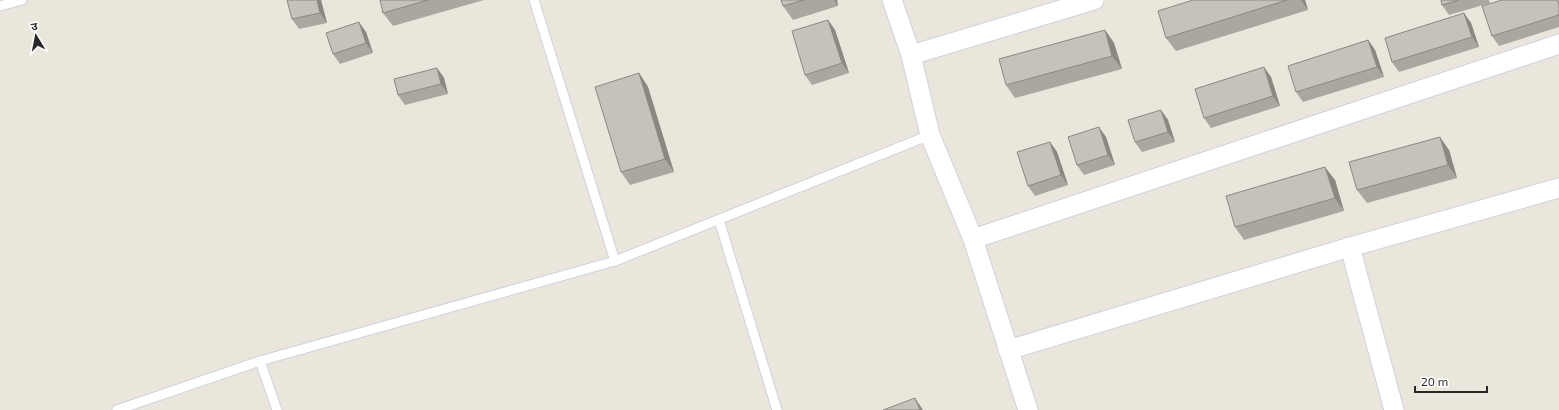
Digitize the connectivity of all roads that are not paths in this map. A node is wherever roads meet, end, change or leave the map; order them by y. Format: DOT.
graph roads {
  1 [pos="22,0"];
  2 [pos="534,0"];
  3 [pos="892,0"];
  4 [pos="1094,0"];
  5 [pos="0,6"];
  6 [pos="1559,44"];
  7 [pos="911,55"];
  8 [pos="930,135"];
  9 [pos="1559,188"];
  10 [pos="719,220"];
  11 [pos="973,239"];
  12 [pos="1350,247"];
  13 [pos="615,261"];
  14 [pos="1008,350"];
  15 [pos="260,361"];
  16 [pos="117,410"];
  17 [pos="277,410"];
  18 [pos="777,410"];
  19 [pos="1028,410"];
  20 [pos="1394,410"];
  1 -- 5 [label="lane"];
  2 -- 13 [label="lane"];
  3 -- 7 [label="street"];
  4 -- 7 [label="street"];
  6 -- 11 [label="street"];
  7 -- 8 [label="street"];
  8 -- 10 [label="lane"];
  8 -- 11 [label="street"];
  9 -- 12 [label="street"];
  10 -- 13 [label="lane"];
  10 -- 18 [label="lane"];
  11 -- 14 [label="street"];
  12 -- 14 [label="street"];
  12 -- 20 [label="street"];
  13 -- 15 [label="lane"];
  14 -- 19 [label="street"];
  15 -- 16 [label="lane"];
  15 -- 17 [label="lane"];
}
